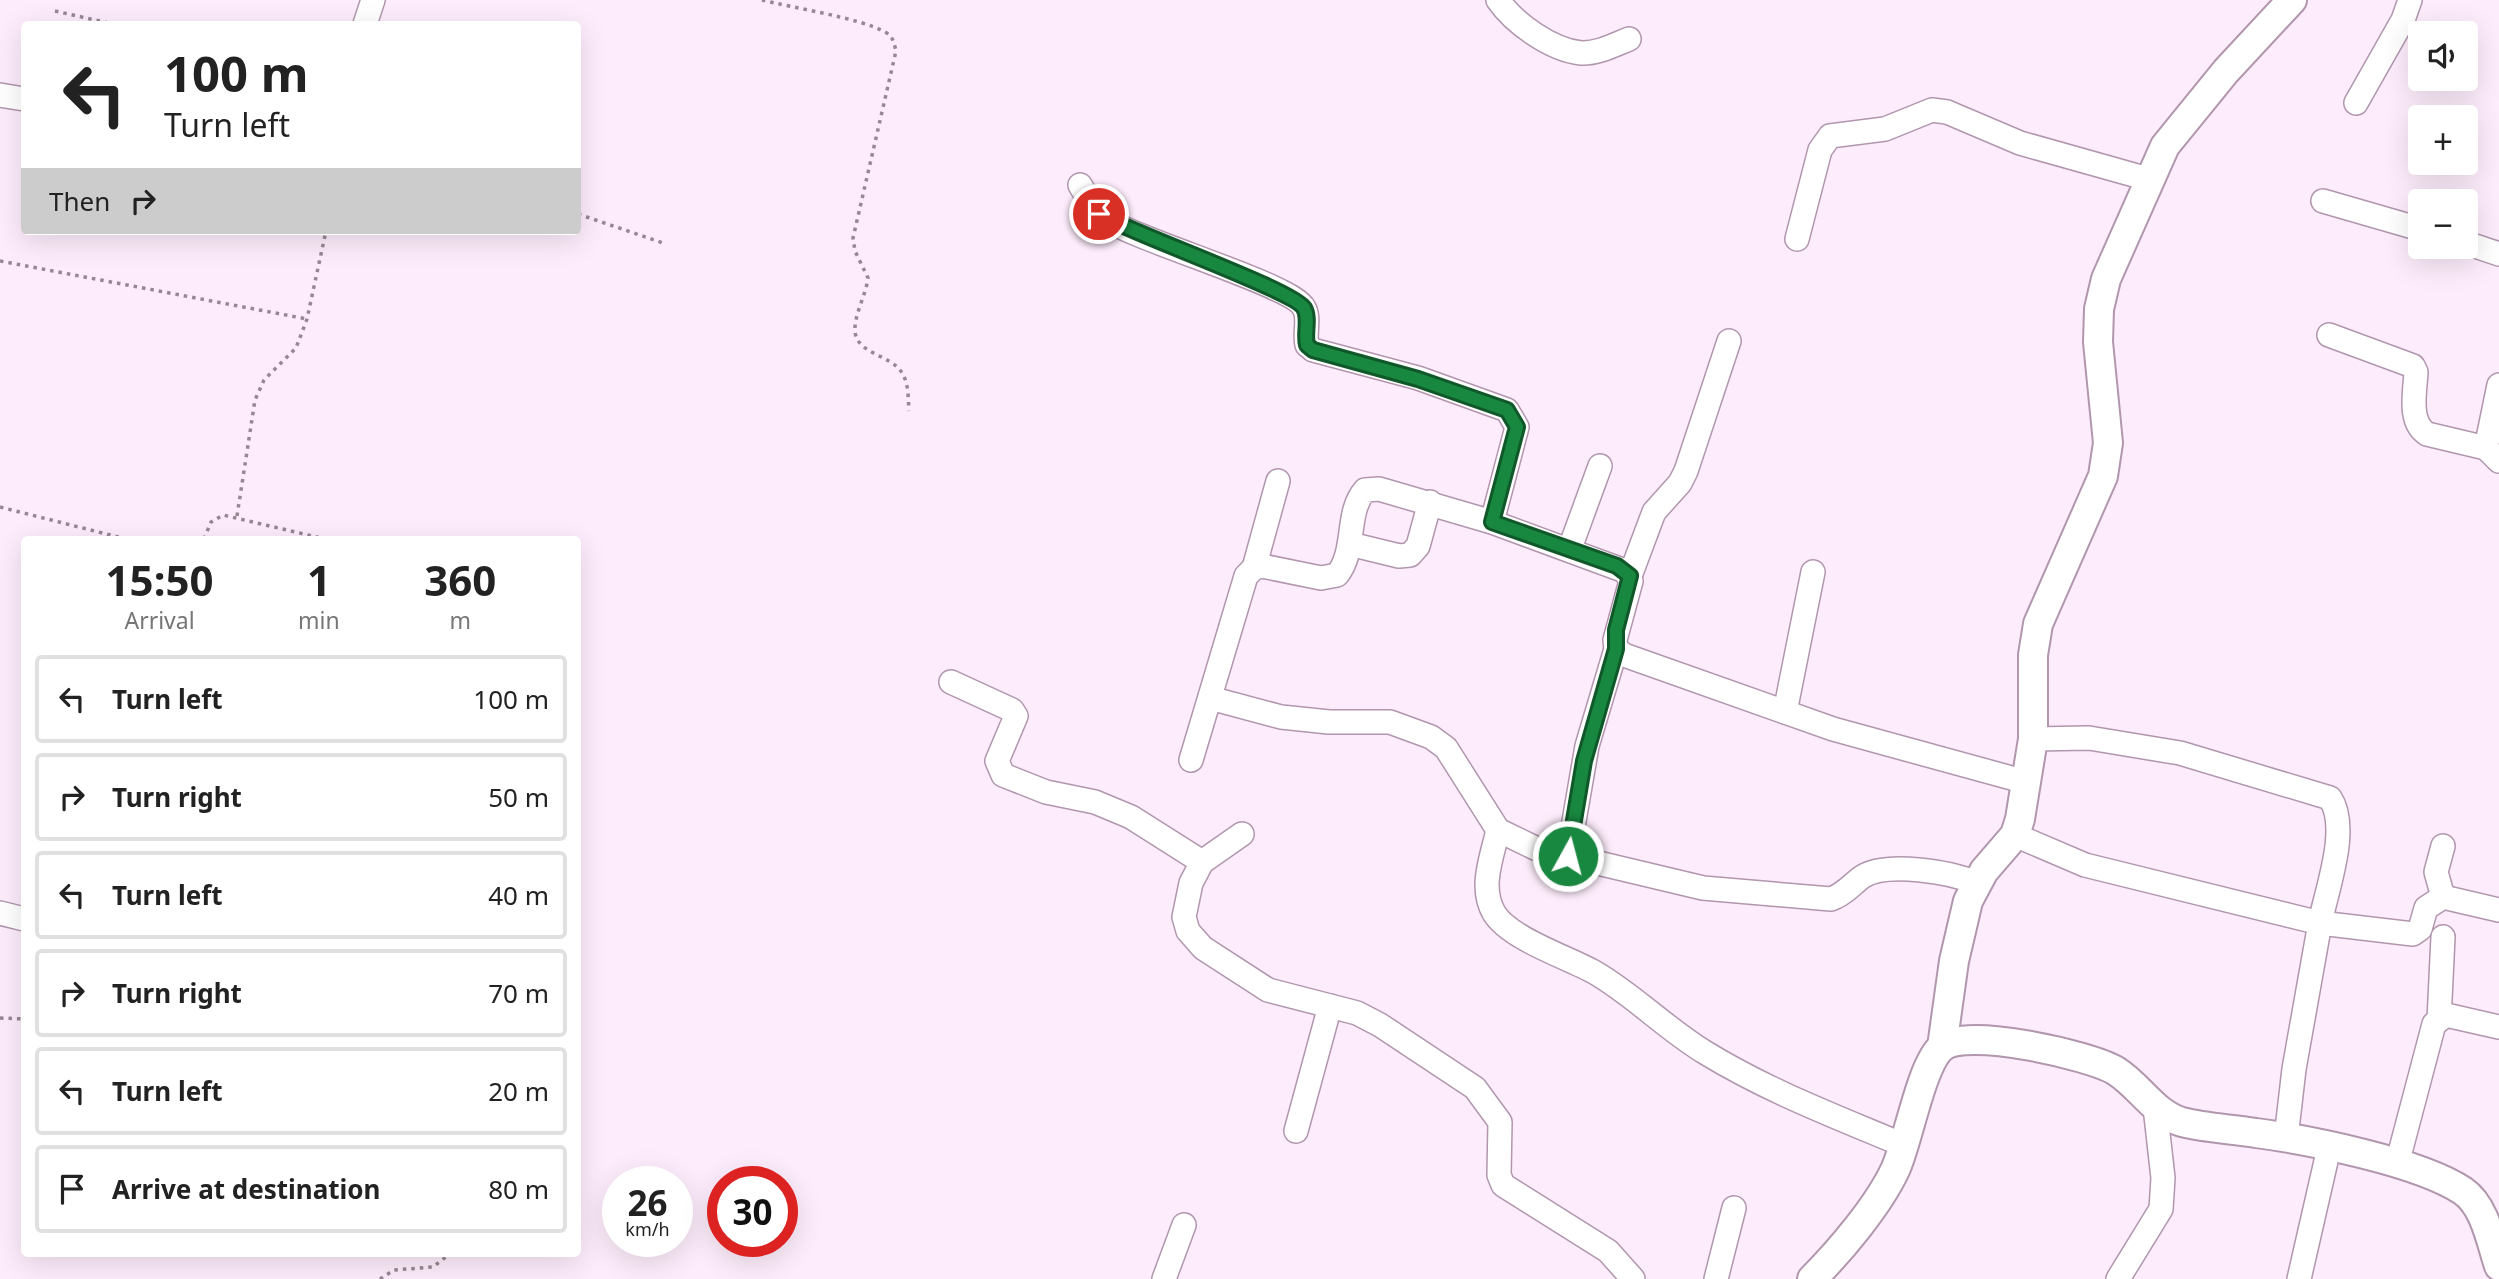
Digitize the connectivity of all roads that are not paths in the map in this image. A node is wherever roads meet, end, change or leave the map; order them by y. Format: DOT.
graph roads {
  1 [pos="373,0"];
  2 [pos="1498,0"];
  3 [pos="2292,0"];
  4 [pos="2410,0"];
  5 [pos="366,21"];
  6 [pos="1629,39"];
  7 [pos="0,95"];
  8 [pos="21,98"];
  9 [pos="2356,103"];
  10 [pos="2148,180"];
  11 [pos="1080,185"];
  12 [pos="2323,201"];
  13 [pos="2408,226"];
  14 [pos="1797,239"];
  15 [pos="2478,247"];
  16 [pos="2499,254"];
  17 [pos="2329,335"];
  18 [pos="1729,341"];
  19 [pos="2499,385"];
  20 [pos="2492,454"];
  21 [pos="1600,466"];
  22 [pos="1278,481"];
  23 [pos="1430,502"];
  24 [pos="1492,522"];
  25 [pos="1350,544"];
  26 [pos="1570,548"];
  27 [pos="1254,568"];
  28 [pos="1812,572"];
  29 [pos="1630,576"];
  30 [pos="1616,649"];
  31 [pos="951,682"];
  32 [pos="1210,698"];
  33 [pos="1785,712"];
  34 [pos="2033,739"];
  35 [pos="1191,760"];
  36 [pos="2026,782"];
  37 [pos="1498,830"];
  38 [pos="1242,834"];
  39 [pos="2015,835"];
  40 [pos="2443,846"];
  41 [pos="1568,856"];
  42 [pos="1202,862"];
  43 [pos="1976,883"];
  44 [pos="2443,897"];
  45 [pos="2499,910"];
  46 [pos="0,913"];
  47 [pos="21,918"];
  48 [pos="2320,923"];
  49 [pos="2443,937"];
  50 [pos="1330,1006"];
  51 [pos="2439,1020"];
  52 [pos="2499,1027"];
  53 [pos="1942,1047"];
  54 [pos="2155,1107"];
  55 [pos="1296,1130"];
  56 [pos="2286,1138"];
  57 [pos="1903,1145"];
  58 [pos="2329,1148"];
  59 [pos="2397,1164"];
  60 [pos="1734,1208"];
  61 [pos="1184,1225"];
  62 [pos="2499,1266"];
  63 [pos="2301,1278"];
  64 [pos="1164,1279"];
  65 [pos="1633,1279"];
  66 [pos="1716,1279"];
  67 [pos="1812,1279"];
  68 [pos="2118,1279"];
  1 -- 5 [label="street"];
  2 -- 6 [label="street"];
  3 -- 10 [label="street"];
  4 -- 9 [label="street"];
  7 -- 8 [label="street"];
  10 -- 14 [label="street"];
  10 -- 34 [label="street"];
  11 -- 24 [label="street"];
  12 -- 13 [label="street"];
  15 -- 16 [label="street"];
  17 -- 20 [label="street"];
  18 -- 29 [label="street"];
  19 -- 20 [label="street"];
  21 -- 26 [label="street"];
  22 -- 27 [label="street"];
  23 -- 24 [label="street"];
  23 -- 25 [label="street"];
  23 -- 25 [label="street"];
  24 -- 26 [label="street"];
  25 -- 27 [label="street"];
  26 -- 29 [label="street"];
  27 -- 32 [label="street"];
  28 -- 33 [label="street"];
  29 -- 30 [label="street"];
  30 -- 33 [label="street"];
  30 -- 41 [label="street"];
  31 -- 42 [label="street"];
  32 -- 35 [label="street"];
  32 -- 37 [label="street"];
  33 -- 36 [label="street"];
  34 -- 36 [label="street"];
  34 -- 48 [label="street"];
  36 -- 39 [label="street"];
  37 -- 41 [label="street"];
  37 -- 57 [label="street"];
  38 -- 42 [label="street"];
  39 -- 43 [label="street"];
  39 -- 48 [label="street"];
  40 -- 44 [label="street"];
  41 -- 43 [label="street"];
  42 -- 50 [label="street"];
  43 -- 53 [label="street"];
  44 -- 45 [label="street"];
  44 -- 48 [label="street"];
  46 -- 47 [label="street"];
  48 -- 56 [label="street"];
  49 -- 51 [label="street"];
  50 -- 55 [label="street"];
  50 -- 65 [label="street"];
  51 -- 52 [label="street"];
  51 -- 59 [label="street"];
  53 -- 54 [label="street"];
  53 -- 57 [label="street"];
  54 -- 56 [label="street"];
  54 -- 68 [label="street"];
  56 -- 58 [label="street"];
  57 -- 67 [label="street"];
  58 -- 59 [label="street"];
  58 -- 63 [label="street"];
  59 -- 62 [label="street"];
  60 -- 66 [label="street"];
  61 -- 64 [label="street"];
}
